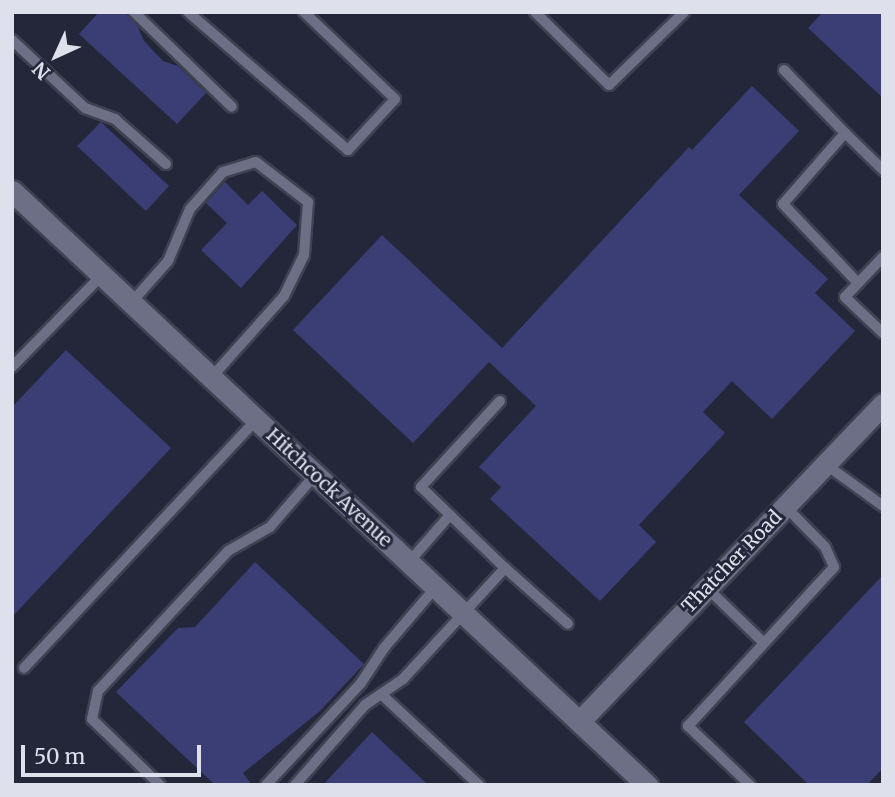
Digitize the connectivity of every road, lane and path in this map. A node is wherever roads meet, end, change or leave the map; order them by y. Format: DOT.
graph roads {
  1 [pos="134,12"];
  2 [pos="188,12"];
  3 [pos="304,12"];
  4 [pos="684,12"];
  5 [pos="539,14"];
  6 [pos="12,40"];
  7 [pos="784,70"];
  8 [pos="232,107"];
  9 [pos="845,133"];
  10 [pos="166,164"];
  11 [pos="883,170"];
  12 [pos="12,191"];
  13 [pos="883,257"];
  14 [pos="102,275"];
  15 [pos="858,283"];
  16 [pos="131,303"];
  17 [pos="883,333"];
  18 [pos="12,367"];
  19 [pos="211,377"];
  20 [pos="499,401"];
  21 [pos="883,404"];
  22 [pos="256,420"];
  23 [pos="825,464"];
  24 [pos="315,475"];
  25 [pos="785,506"];
  26 [pos="883,506"];
  27 [pos="450,515"];
  28 [pos="409,562"];
  29 [pos="505,568"];
  30 [pos="436,587"];
  31 [pos="707,589"];
  32 [pos="464,612"];
  33 [pos="568,625"];
  34 [pos="764,643"];
  35 [pos="24,668"];
  36 [pos="381,694"];
  37 [pos="581,720"];
  38 [pos="160,785"];
  39 [pos="266,785"];
  40 [pos="295,785"];
  41 [pos="479,785"];
  42 [pos="647,785"];
  43 [pos="750,785"];
  1 -- 8 [label="lane"];
  2 -- 3 [label="lane"];
  4 -- 5 [label="lane"];
  6 -- 10 [label="lane"];
  7 -- 9 [label="lane"];
  9 -- 11 [label="lane"];
  9 -- 15 [label="lane"];
  12 -- 14 [label="street, Hitchcock Avenue"];
  13 -- 15 [label="lane"];
  14 -- 16 [label="street, Hitchcock Avenue"];
  14 -- 18 [label="lane"];
  15 -- 17 [label="lane"];
  16 -- 19 [label="street, Hitchcock Avenue"];
  16 -- 19 [label="lane"];
  19 -- 22 [label="street, Hitchcock Avenue"];
  20 -- 27 [label="lane"];
  21 -- 23 [label="street, Thatcher Road"];
  22 -- 24 [label="street, Hitchcock Avenue"];
  22 -- 35 [label="lane"];
  23 -- 25 [label="street, Thatcher Road"];
  23 -- 26 [label="lane"];
  24 -- 28 [label="street, Hitchcock Avenue"];
  24 -- 38 [label="lane"];
  25 -- 31 [label="street, Thatcher Road"];
  25 -- 34 [label="lane"];
  27 -- 28 [label="lane"];
  27 -- 29 [label="lane"];
  28 -- 30 [label="street, Hitchcock Avenue"];
  29 -- 32 [label="lane"];
  29 -- 33 [label="lane"];
  30 -- 32 [label="street, Hitchcock Avenue"];
  30 -- 39 [label="lane"];
  31 -- 34 [label="lane"];
  31 -- 37 [label="street, Thatcher Road"];
  32 -- 36 [label="lane"];
  32 -- 37 [label="street, Hitchcock Avenue"];
  34 -- 43 [label="lane"];
  36 -- 40 [label="lane"];
  36 -- 41 [label="lane"];
  37 -- 42 [label="street, Hitchcock Avenue"];
}
